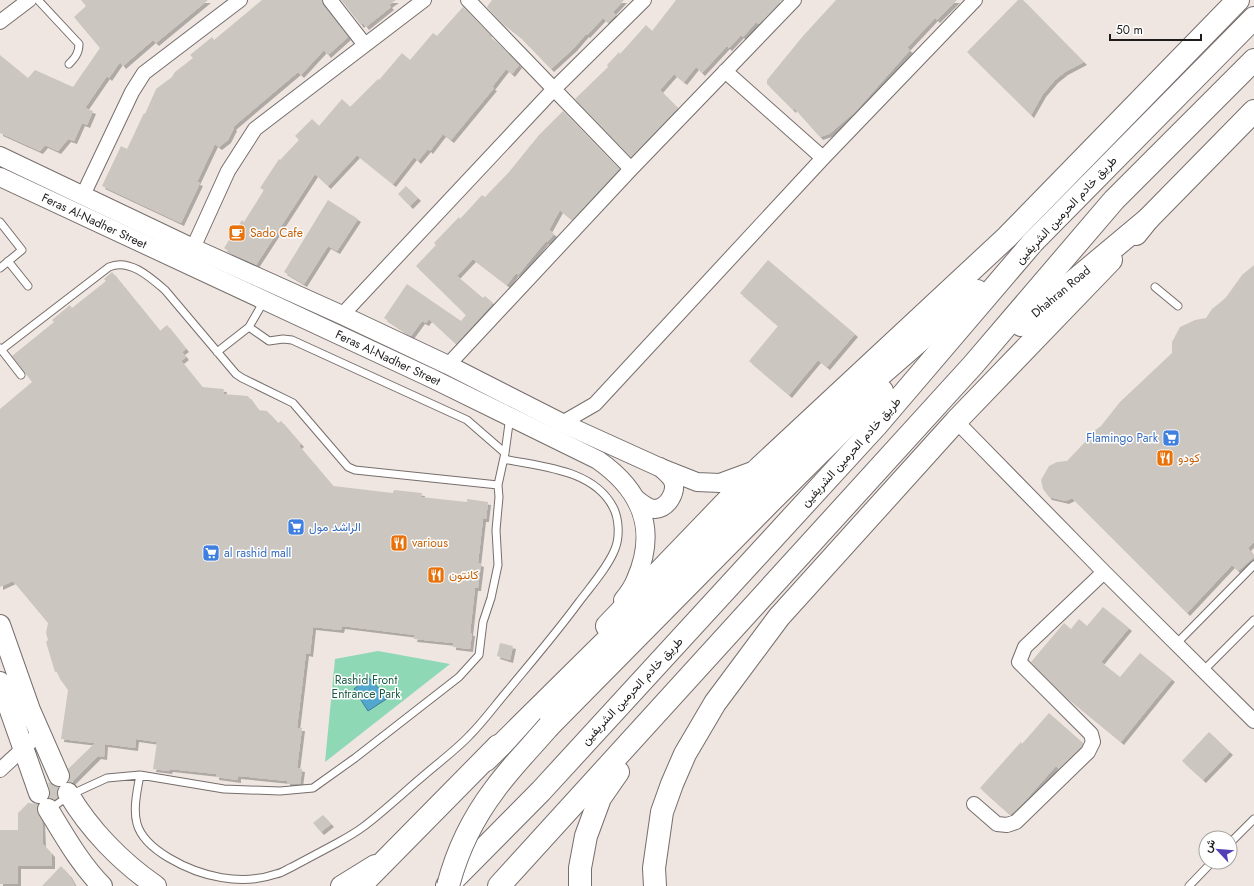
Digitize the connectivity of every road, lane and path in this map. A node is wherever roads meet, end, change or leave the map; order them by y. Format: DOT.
graph roads {
  1 [pos="30,0"];
  2 [pos="240,0"];
  3 [pos="330,0"];
  4 [pos="424,0"];
  5 [pos="468,0"];
  6 [pos="644,0"];
  7 [pos="794,0"];
  8 [pos="975,0"];
  9 [pos="1229,3"];
  10 [pos="1254,18"];
  11 [pos="0,22"];
  12 [pos="365,45"];
  13 [pos="1254,60"];
  14 [pos="69,64"];
  15 [pos="725,71"];
  16 [pos="554,89"];
  17 [pos="1254,111"];
  18 [pos="0,156"];
  19 [pos="823,158"];
  20 [pos="631,169"];
  21 [pos="0,177"];
  22 [pos="83,195"];
  23 [pos="1148,219"];
  24 [pos="0,222"];
  25 [pos="1034,242"];
  26 [pos="193,248"];
  27 [pos="8,261"];
  28 [pos="0,268"];
  29 [pos="28,286"];
  30 [pos="1155,287"];
  31 [pos="264,300"];
  32 [pos="1178,306"];
  33 [pos="342,315"];
  34 [pos="248,327"];
  35 [pos="1,349"];
  36 [pos="217,352"];
  37 [pos="448,365"];
  38 [pos="973,365"];
  39 [pos="21,375"];
  40 [pos="515,410"];
  41 [pos="956,421"];
  42 [pos="562,423"];
  43 [pos="504,456"];
  44 [pos="660,467"];
  45 [pos="759,468"];
  46 [pos="498,485"];
  47 [pos="636,499"];
  48 [pos="1254,564"];
  49 [pos="1104,572"];
  50 [pos="1254,620"];
  51 [pos="0,625"];
  52 [pos="606,627"];
  53 [pos="1176,644"];
  54 [pos="696,669"];
  55 [pos="1204,670"];
  56 [pos="0,682"];
  57 [pos="1254,721"];
  58 [pos="40,733"];
  59 [pos="23,748"];
  60 [pos="486,760"];
  61 [pos="0,770"];
  62 [pos="140,775"];
  63 [pos="66,788"];
  64 [pos="45,804"];
  65 [pos="974,804"];
  66 [pos="1254,819"];
  67 [pos="1238,836"];
  68 [pos="106,842"];
  69 [pos="387,858"];
  70 [pos="1204,870"];
  71 [pos="102,886"];
  72 [pos="134,886"];
  73 [pos="156,886"];
  74 [pos="341,886"];
  75 [pos="360,886"];
  76 [pos="447,886"];
  77 [pos="499,886"];
  78 [pos="580,886"];
  79 [pos="655,886"];
  80 [pos="1189,886"];
  1 -- 11 [label="street"];
  1 -- 14 [label="lane"];
  2 -- 22 [label="street"];
  3 -- 12 [label="street"];
  4 -- 12 [label="street"];
  5 -- 16 [label="street"];
  6 -- 16 [label="street"];
  7 -- 15 [label="street"];
  8 -- 19 [label="street"];
  9 -- 45 [label="main road"];
  10 -- 25 [label="main road, طريق خادم الحرمين الشريفين"];
  12 -- 26 [label="street"];
  13 -- 38 [label="main road"];
  15 -- 19 [label="street"];
  15 -- 20 [label="street"];
  16 -- 20 [label="street"];
  16 -- 33 [label="street"];
  17 -- 23 [label="main road"];
  18 -- 22 [label="street, Feras Al-Nadher Street"];
  19 -- 42 [label="street"];
  20 -- 37 [label="street"];
  21 -- 31 [label="street, Feras Al-Nadher Street"];
  22 -- 26 [label="street, Feras Al-Nadher Street"];
  23 -- 38 [label="main road, Dhahran Road"];
  23 -- 41 [label="main road"];
  24 -- 27 [label="lane"];
  25 -- 60 [label="main road"];
  25 -- 76 [label="main road, طريق خادم الحرمين الشريفين"];
  25 -- 76 [label="main road, bridge"];
  26 -- 33 [label="street, Feras Al-Nadher Street"];
  27 -- 28 [label="lane"];
  27 -- 29 [label="lane"];
  30 -- 32 [label="lane"];
  31 -- 34 [label="lane"];
  31 -- 40 [label="street, Feras Al-Nadher Street"];
  33 -- 37 [label="street, Feras Al-Nadher Street"];
  34 -- 36 [label="lane"];
  34 -- 43 [label="lane"];
  35 -- 36 [label="lane"];
  35 -- 39 [label="lane"];
  36 -- 46 [label="lane"];
  37 -- 40 [label="street, Feras Al-Nadher Street"];
  38 -- 54 [label="main road"];
  40 -- 42 [label="street, Feras Al-Nadher Street"];
  40 -- 43 [label="lane"];
  40 -- 47 [label="street, Feras Al-Nadher Street"];
  41 -- 49 [label="street"];
  41 -- 79 [label="main road"];
  42 -- 44 [label="street, Feras Al-Nadher Street"];
  43 -- 46 [label="lane"];
  43 -- 62 [label="lane"];
  44 -- 45 [label="street, Feras Al-Nadher Street"];
  44 -- 47 [label="street"];
  45 -- 52 [label="main road"];
  46 -- 62 [label="lane"];
  47 -- 52 [label="street, Feras Al-Nadher Street"];
  48 -- 53 [label="lane"];
  49 -- 53 [label="street"];
  49 -- 65 [label="street"];
  50 -- 55 [label="lane"];
  51 -- 58 [label="main road"];
  52 -- 60 [label="main road"];
  53 -- 55 [label="street"];
  54 -- 77 [label="main road"];
  54 -- 78 [label="main road"];
  55 -- 57 [label="street"];
  56 -- 59 [label="main road"];
  58 -- 59 [label="street"];
  58 -- 63 [label="main road"];
  59 -- 61 [label="street"];
  59 -- 64 [label="main road"];
  60 -- 69 [label="main road"];
  62 -- 63 [label="lane"];
  63 -- 64 [label="lane"];
  63 -- 68 [label="main road"];
  64 -- 71 [label="main road"];
  66 -- 67 [label="lane"];
  68 -- 72 [label="main road"];
  68 -- 73 [label="main road"];
  69 -- 74 [label="main road"];
  69 -- 75 [label="main road"];
  70 -- 80 [label="lane"];
}
